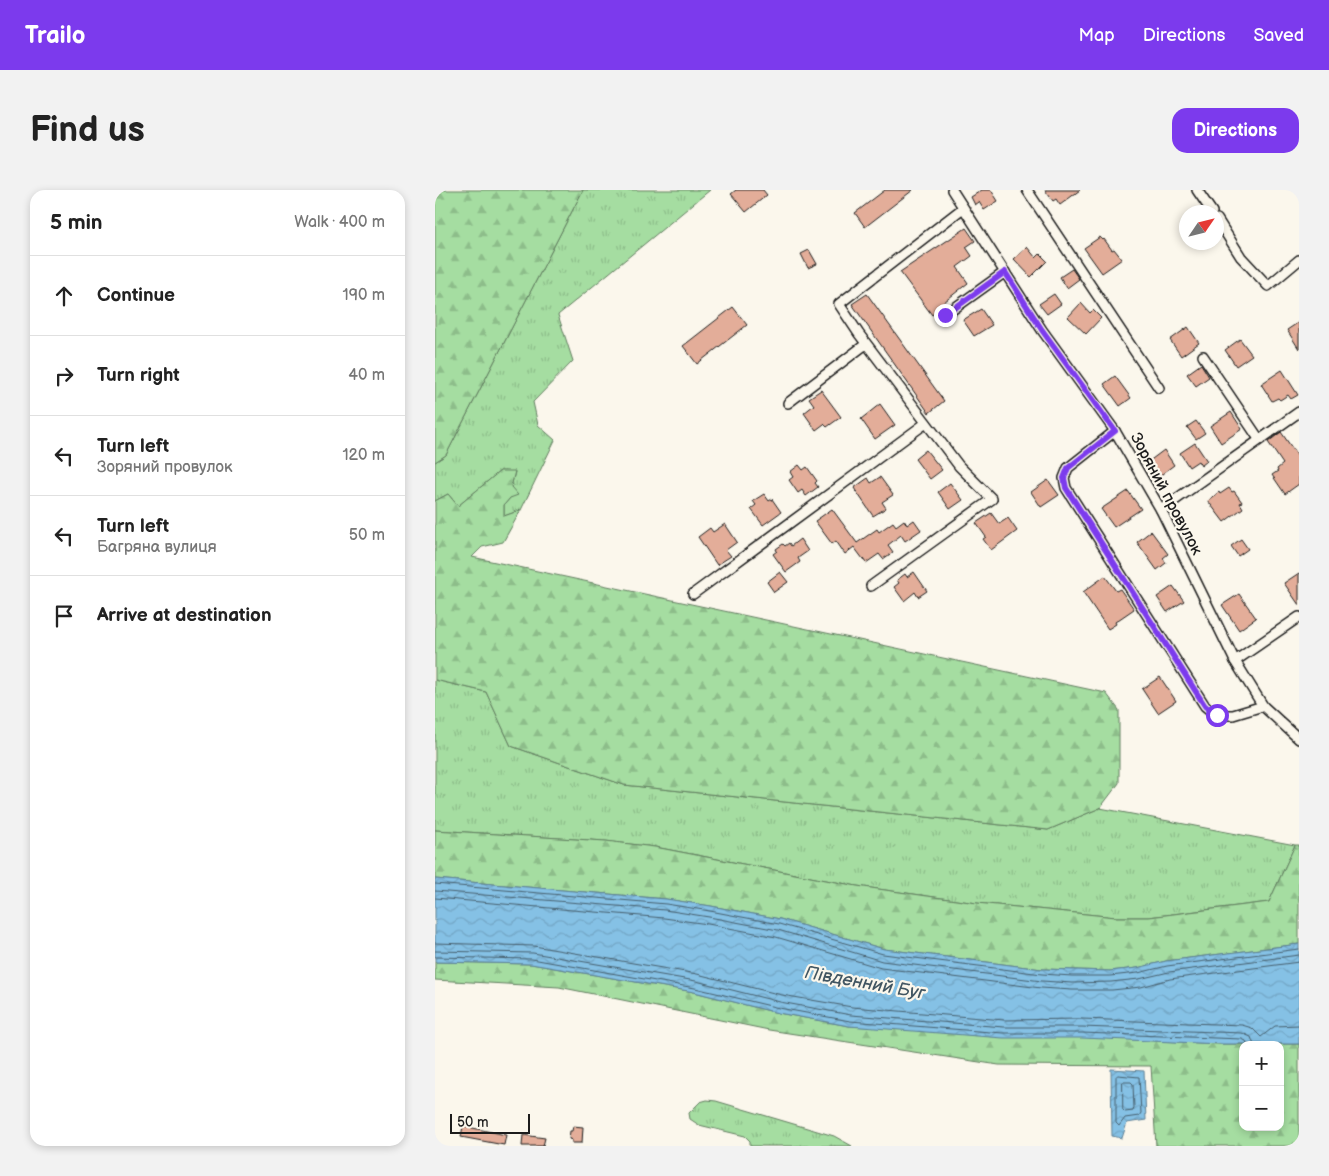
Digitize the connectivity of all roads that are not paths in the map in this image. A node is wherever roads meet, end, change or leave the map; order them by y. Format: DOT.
graph roads {
  1 [pos="951,190"];
  2 [pos="1027,190"];
  3 [pos="1197,190"];
  4 [pos="1207,205"];
  5 [pos="963,208"];
  6 [pos="1224,231"];
  7 [pos="1298,264"];
  8 [pos="1005,272"];
  9 [pos="945,315"];
  10 [pos="866,344"];
  11 [pos="1203,356"];
  12 [pos="1159,388"];
  13 [pos="788,403"];
  14 [pos="1299,412"];
  15 [pos="926,423"];
  16 [pos="1115,431"];
  17 [pos="1259,439"];
  18 [pos="1161,510"];
  19 [pos="871,586"];
  20 [pos="693,594"];
  21 [pos="1299,618"];
  22 [pos="1235,661"];
  23 [pos="1263,706"];
  24 [pos="1299,738"];
  1 -- 5 [label="street, Зоряний провулок"];
  2 -- 12 [label="street"];
  3 -- 4 [label="street"];
  5 -- 8 [label="street, Зоряний провулок"];
  5 -- 10 [label="street"];
  6 -- 7 [label="street"];
  8 -- 9 [label="street"];
  8 -- 16 [label="street, Зоряний провулок"];
  10 -- 13 [label="street"];
  10 -- 15 [label="street"];
  11 -- 17 [label="street"];
  14 -- 17 [label="street"];
  15 -- 19 [label="street"];
  15 -- 20 [label="street"];
  16 -- 18 [label="street, Зоряний провулок"];
  16 -- 23 [label="street"];
  17 -- 18 [label="street"];
  18 -- 22 [label="street, Зоряний провулок"];
  21 -- 22 [label="street"];
  22 -- 23 [label="street, Зоряний провулок"];
  23 -- 24 [label="street, Зоряний провулок"];
}
